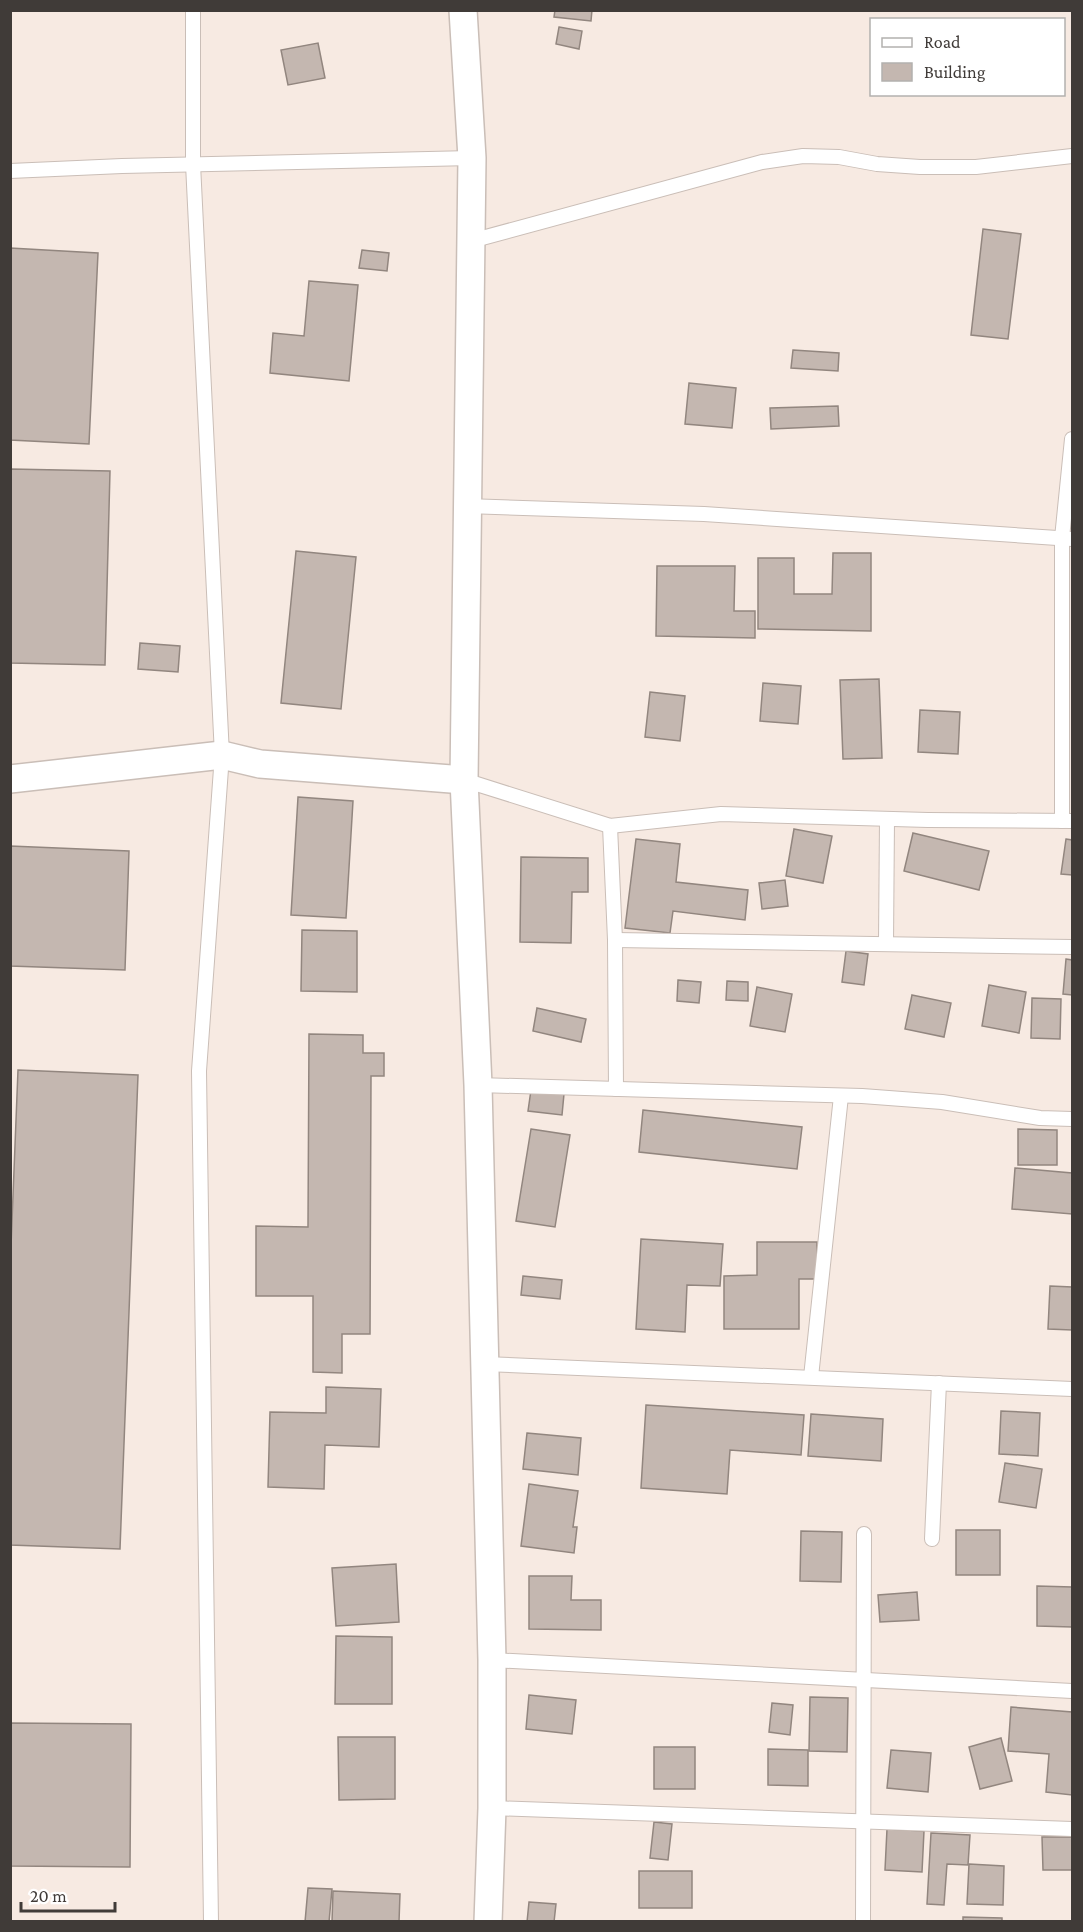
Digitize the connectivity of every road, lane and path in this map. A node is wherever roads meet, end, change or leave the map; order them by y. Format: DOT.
graph roads {
  1 [pos="193,10"];
  2 [pos="463,10"];
  3 [pos="1072,156"];
  4 [pos="472,158"];
  5 [pos="193,164"];
  6 [pos="10,171"];
  7 [pos="471,241"];
  8 [pos="1072,439"];
  9 [pos="466,506"];
  10 [pos="1067,538"];
  11 [pos="222,755"];
  12 [pos="10,779"];
  13 [pos="464,780"];
  14 [pos="887,819"];
  15 [pos="1067,821"];
  16 [pos="610,826"];
  17 [pos="615,940"];
  18 [pos="886,943"];
  19 [pos="1072,947"];
  20 [pos="478,1085"];
  21 [pos="616,1089"];
  22 [pos="841,1096"];
  23 [pos="1072,1119"];
  24 [pos="484,1364"];
  25 [pos="811,1377"];
  26 [pos="939,1383"];
  27 [pos="1072,1389"];
  28 [pos="864,1534"];
  29 [pos="932,1539"];
  30 [pos="492,1660"];
  31 [pos="864,1680"];
  32 [pos="1072,1690"];
  33 [pos="492,1808"];
  34 [pos="863,1822"];
  35 [pos="1072,1829"];
  36 [pos="211,1922"];
  37 [pos="488,1922"];
  38 [pos="863,1922"];
  1 -- 5 [label="lane"];
  2 -- 4 [label="street"];
  3 -- 7 [label="lane"];
  4 -- 5 [label="lane"];
  4 -- 7 [label="street"];
  5 -- 6 [label="lane"];
  5 -- 11 [label="lane"];
  7 -- 9 [label="street"];
  8 -- 10 [label="lane"];
  9 -- 10 [label="lane"];
  9 -- 13 [label="street"];
  10 -- 15 [label="lane"];
  11 -- 12 [label="street"];
  11 -- 13 [label="street"];
  11 -- 36 [label="lane"];
  13 -- 16 [label="lane"];
  13 -- 20 [label="street"];
  14 -- 15 [label="lane"];
  14 -- 16 [label="lane"];
  14 -- 18 [label="lane"];
  16 -- 17 [label="lane"];
  17 -- 18 [label="lane"];
  17 -- 21 [label="lane"];
  18 -- 19 [label="lane"];
  20 -- 21 [label="lane"];
  20 -- 24 [label="street"];
  21 -- 22 [label="lane"];
  22 -- 23 [label="lane"];
  22 -- 25 [label="lane"];
  24 -- 25 [label="lane"];
  24 -- 30 [label="street"];
  25 -- 26 [label="lane"];
  26 -- 27 [label="lane"];
  26 -- 29 [label="lane"];
  28 -- 31 [label="lane"];
  30 -- 31 [label="lane"];
  30 -- 33 [label="street"];
  31 -- 32 [label="lane"];
  31 -- 34 [label="lane"];
  33 -- 34 [label="lane"];
  33 -- 37 [label="street"];
  34 -- 35 [label="lane"];
  34 -- 38 [label="lane"];
}
